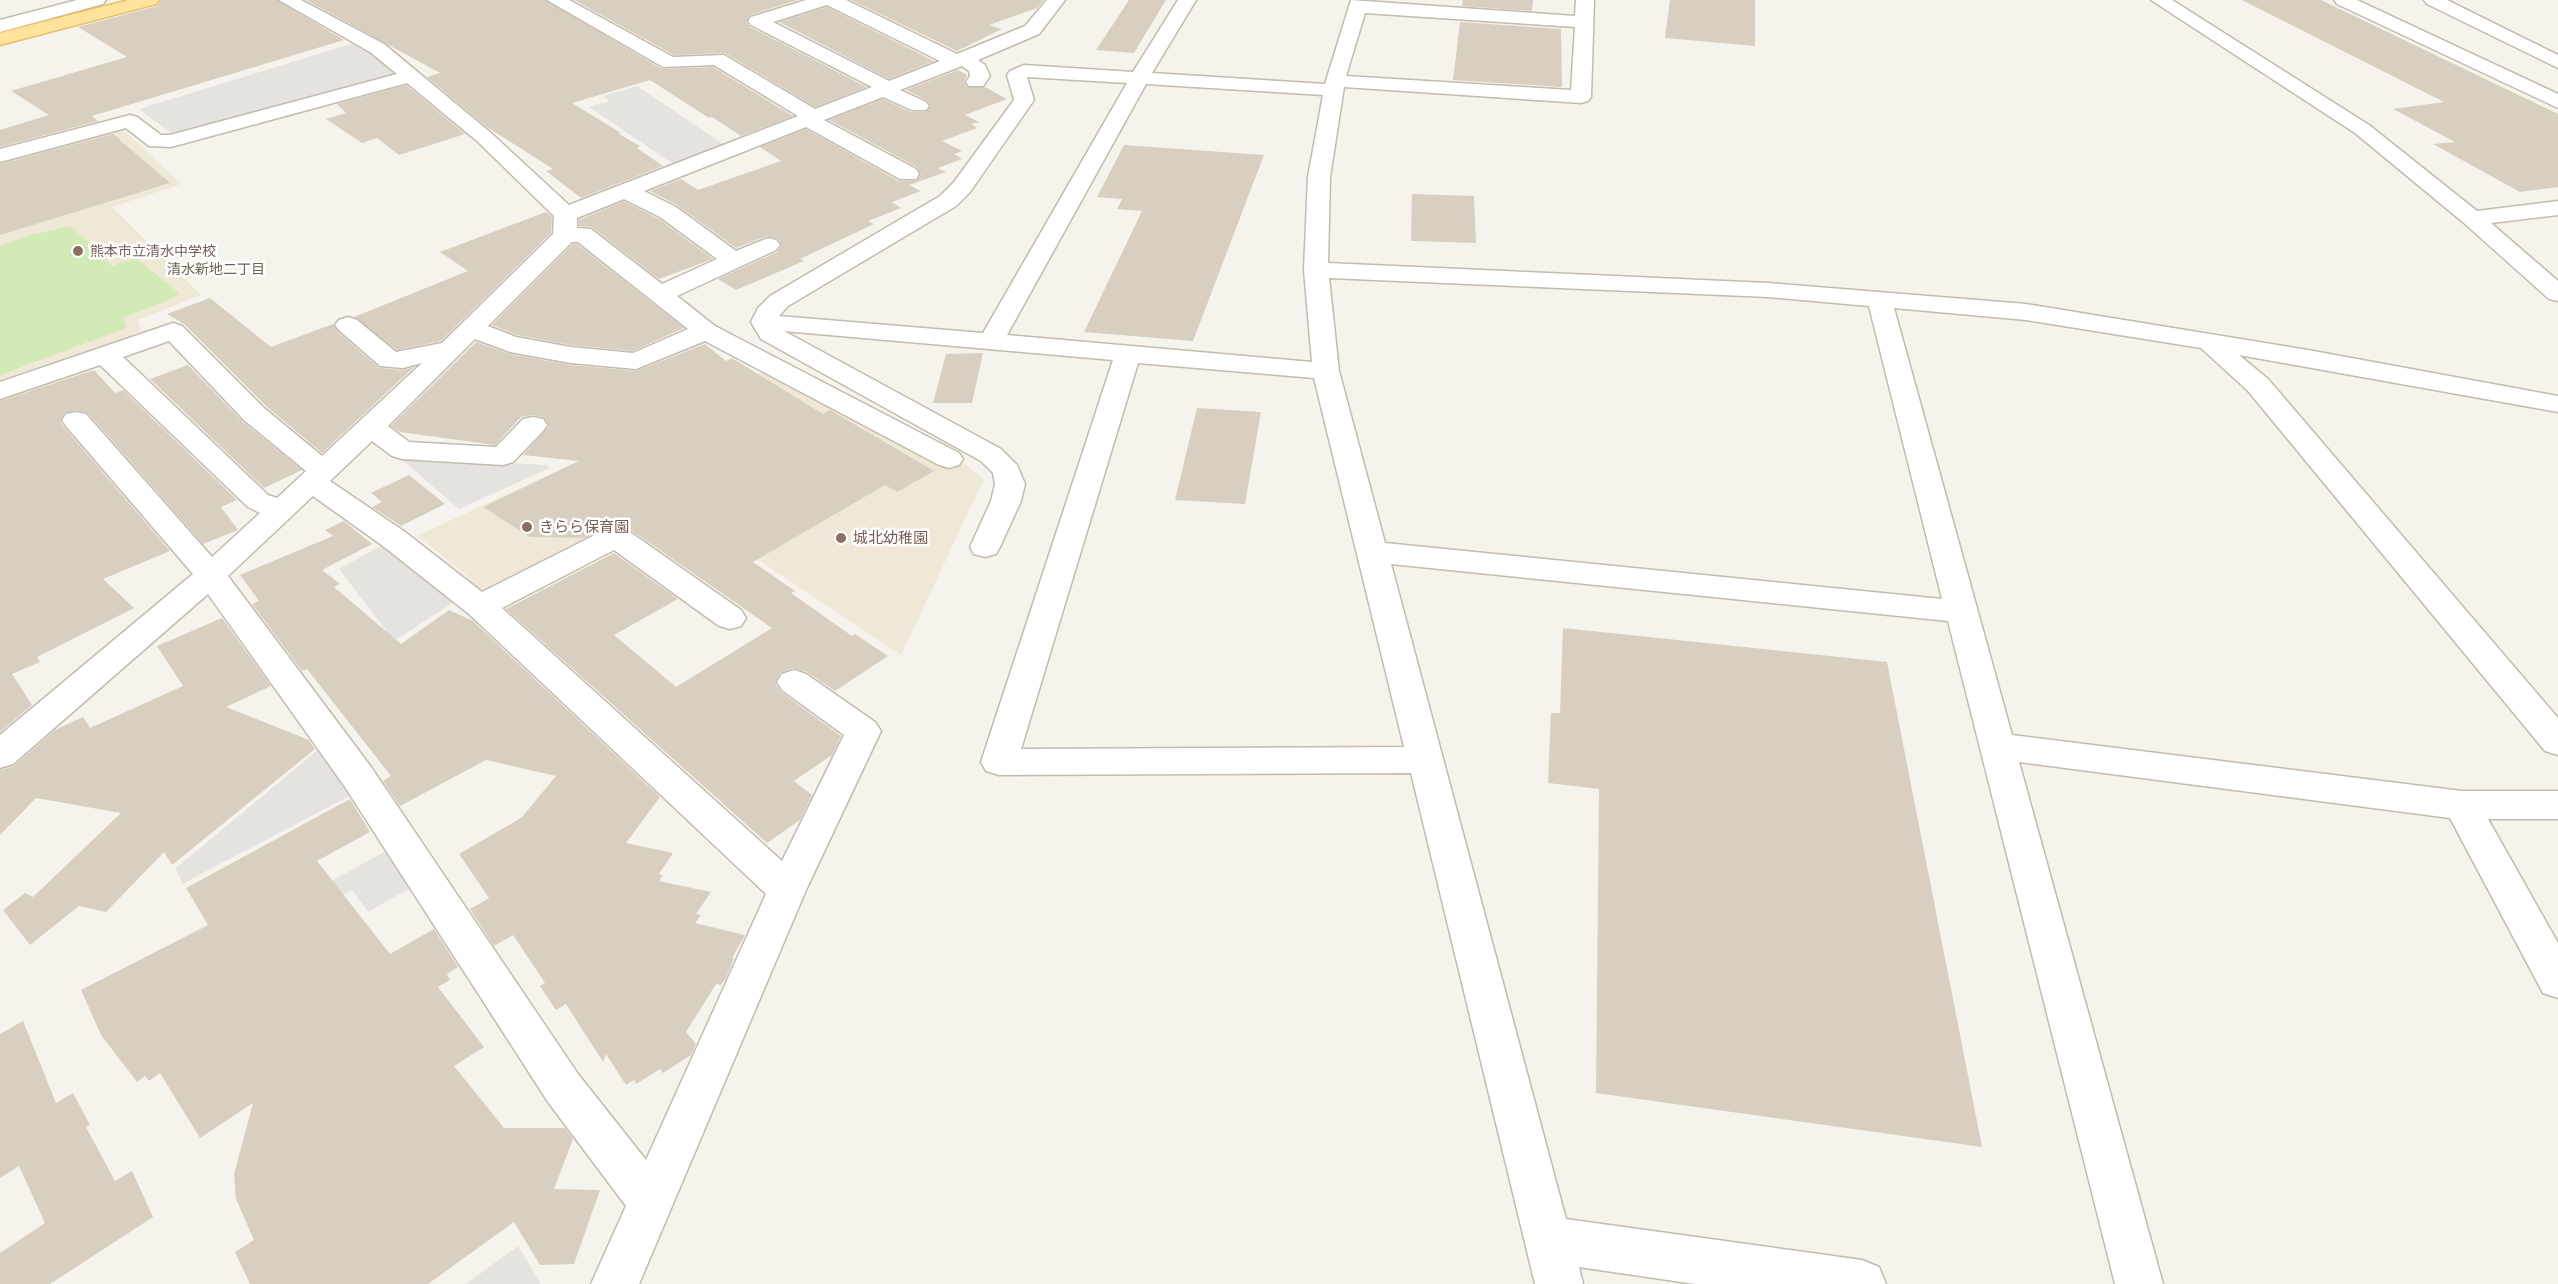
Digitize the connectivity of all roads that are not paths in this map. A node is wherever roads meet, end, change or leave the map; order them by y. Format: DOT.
graph roads {
  1 [pos="39,0"];
  2 [pos="97,0"];
  3 [pos="150,0"];
  4 [pos="288,0"];
  5 [pos="556,0"];
  6 [pos="824,0"];
  7 [pos="832,0"];
  8 [pos="1056,0"];
  9 [pos="1186,0"];
  10 [pos="1585,0"];
  11 [pos="2160,0"];
  12 [pos="2343,0"];
  13 [pos="2433,0"];
  14 [pos="1359,3"];
  15 [pos="64,15"];
  16 [pos="1583,22"];
  17 [pos="0,26"];
  18 [pos="0,39"];
  19 [pos="960,59"];
  20 [pos="2558,62"];
  21 [pos="412,76"];
  22 [pos="1140,77"];
  23 [pos="976,82"];
  24 [pos="1334,86"];
  25 [pos="886,89"];
  26 [pos="2558,102"];
  27 [pos="919,106"];
  28 [pos="811,119"];
  29 [pos="0,156"];
  30 [pos="908,174"];
  31 [pos="625,191"];
  32 [pos="2558,208"];
  33 [pos="2472,218"];
  34 [pos="566,225"];
  35 [pos="768,245"];
  36 [pos="733,260"];
  37 [pos="1316,270"];
  38 [pos="661,294"];
  39 [pos="2558,294"];
  40 [pos="1880,298"];
  41 [pos="764,322"];
  42 [pos="348,325"];
  43 [pos="472,329"];
  44 [pos="706,331"];
  45 [pos="992,341"];
  46 [pos="2207,341"];
  47 [pos="450,350"];
  48 [pos="104,354"];
  49 [pos="1128,354"];
  50 [pos="1326,371"];
  51 [pos="0,391"];
  52 [pos="2558,404"];
  53 [pos="76,420"];
  54 [pos="533,425"];
  55 [pos="371,426"];
  56 [pos="949,459"];
  57 [pos="316,476"];
  58 [pos="280,510"];
  59 [pos="985,546"];
  60 [pos="1372,552"];
  61 [pos="211,575"];
  62 [pos="480,606"];
  63 [pos="1962,612"];
  64 [pos="730,618"];
  65 [pos="794,682"];
  66 [pos="2558,742"];
  67 [pos="1998,746"];
  68 [pos="0,755"];
  69 [pos="1424,760"];
  70 [pos="2462,805"];
  71 [pos="2558,805"];
  72 [pos="787,891"];
  73 [pos="2558,981"];
  74 [pos="650,1201"];
  75 [pos="1548,1240"];
  76 [pos="615,1284"];
  77 [pos="1559,1284"];
  78 [pos="1862,1284"];
  79 [pos="2139,1284"];
  1 -- 15 [label="street"];
  2 -- 15 [label="street"];
  3 -- 15 [label="main road"];
  4 -- 21 [label="street"];
  5 -- 28 [label="street"];
  6 -- 25 [label="street"];
  7 -- 19 [label="street"];
  8 -- 19 [label="street"];
  9 -- 22 [label="street"];
  10 -- 16 [label="street"];
  11 -- 33 [label="street"];
  12 -- 26 [label="street"];
  13 -- 20 [label="street"];
  14 -- 16 [label="street"];
  14 -- 24 [label="street"];
  15 -- 17 [label="street"];
  15 -- 18 [label="main road"];
  16 -- 24 [label="street"];
  19 -- 23 [label="street"];
  19 -- 25 [label="street"];
  21 -- 29 [label="street"];
  21 -- 34 [label="street"];
  22 -- 24 [label="street"];
  22 -- 41 [label="street"];
  22 -- 45 [label="street"];
  24 -- 37 [label="street"];
  25 -- 27 [label="street"];
  25 -- 28 [label="street"];
  28 -- 30 [label="street"];
  28 -- 31 [label="street"];
  31 -- 34 [label="street"];
  31 -- 36 [label="street"];
  32 -- 33 [label="street"];
  33 -- 39 [label="street"];
  34 -- 38 [label="street"];
  34 -- 43 [label="street"];
  35 -- 36 [label="street"];
  36 -- 38 [label="street"];
  37 -- 40 [label="street"];
  37 -- 50 [label="street"];
  38 -- 44 [label="street"];
  40 -- 46 [label="street"];
  40 -- 63 [label="street"];
  41 -- 45 [label="street"];
  41 -- 59 [label="street"];
  42 -- 47 [label="street"];
  43 -- 44 [label="street"];
  43 -- 47 [label="street"];
  44 -- 56 [label="street"];
  45 -- 49 [label="street"];
  46 -- 52 [label="street"];
  46 -- 66 [label="street"];
  47 -- 55 [label="street"];
  48 -- 51 [label="street"];
  48 -- 57 [label="street"];
  48 -- 58 [label="street"];
  49 -- 50 [label="street"];
  49 -- 69 [label="street"];
  50 -- 60 [label="street"];
  53 -- 61 [label="street"];
  54 -- 55 [label="street"];
  55 -- 57 [label="street"];
  57 -- 58 [label="street"];
  57 -- 62 [label="street"];
  58 -- 61 [label="street"];
  60 -- 63 [label="street"];
  60 -- 69 [label="street"];
  61 -- 68 [label="street"];
  61 -- 74 [label="street"];
  62 -- 64 [label="street"];
  62 -- 72 [label="street"];
  63 -- 67 [label="street"];
  65 -- 72 [label="street"];
  67 -- 70 [label="street"];
  67 -- 79 [label="street"];
  69 -- 75 [label="street"];
  70 -- 71 [label="street"];
  70 -- 73 [label="street"];
  72 -- 74 [label="street"];
  74 -- 76 [label="street"];
  75 -- 77 [label="street"];
  75 -- 78 [label="street"];
}
